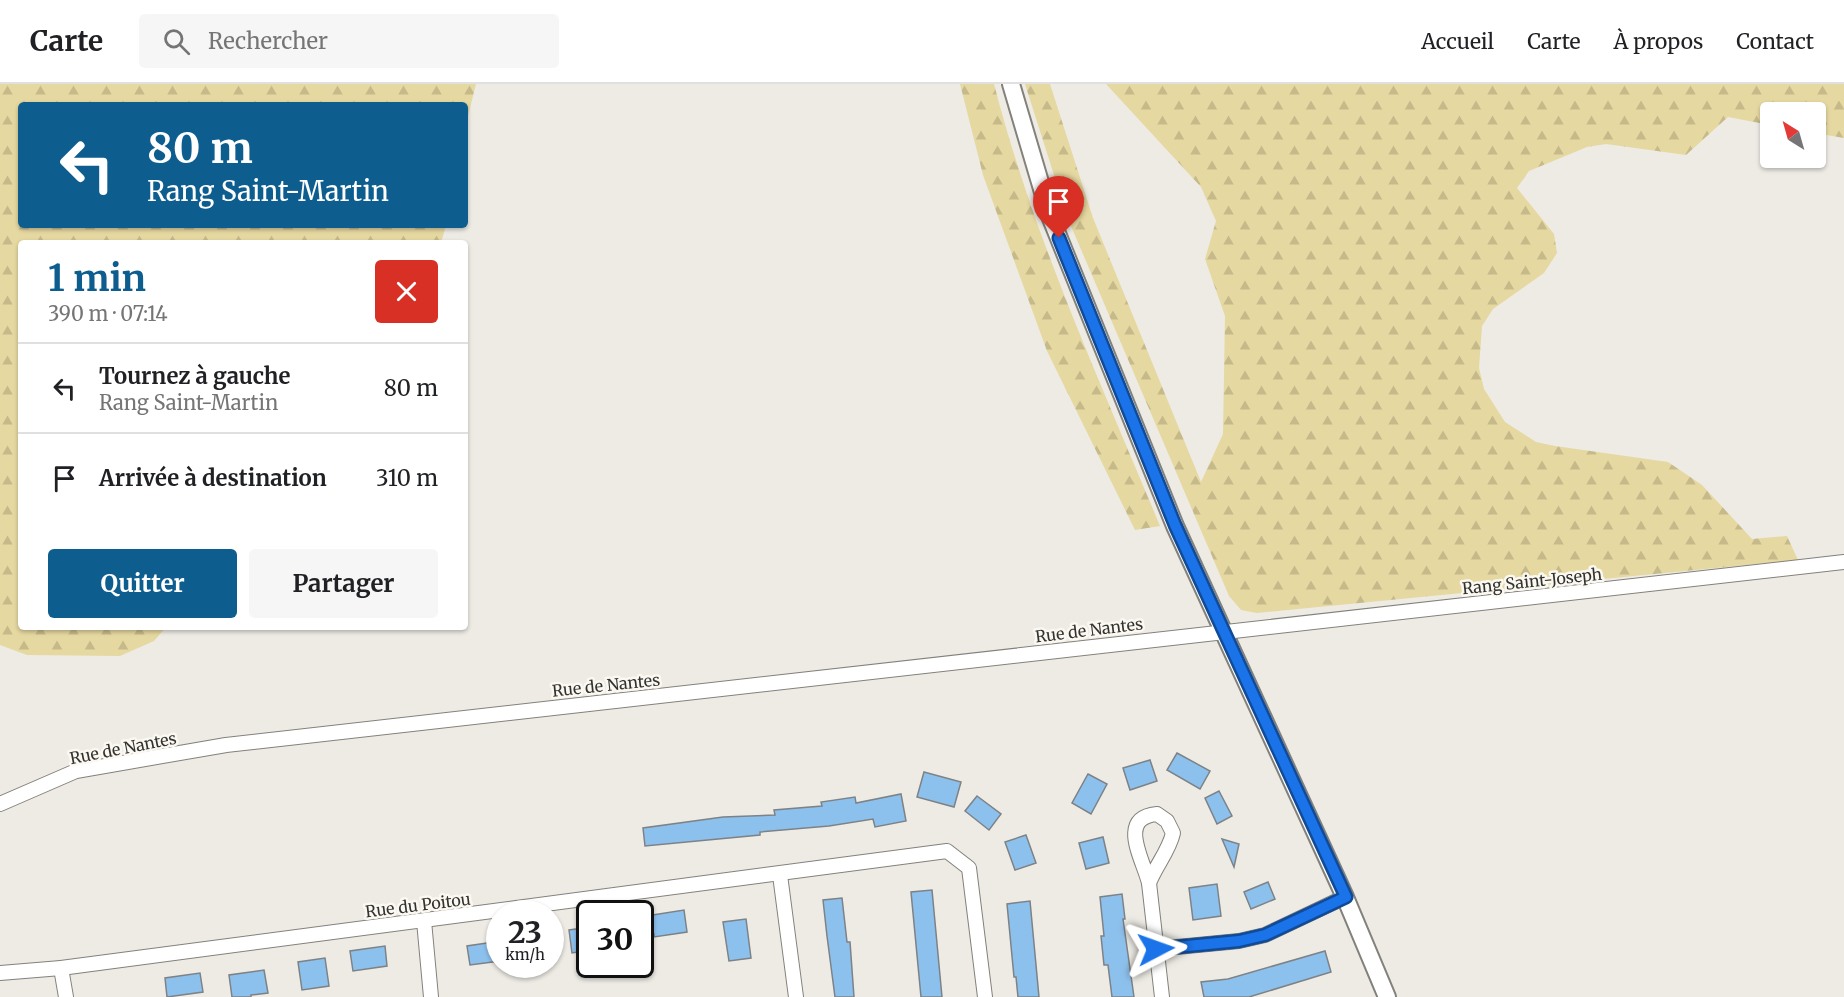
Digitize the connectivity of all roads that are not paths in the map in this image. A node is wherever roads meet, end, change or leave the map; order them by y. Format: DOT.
graph roads {
  1 [pos="1011,84"];
  2 [pos="1844,562"];
  3 [pos="1223,631"];
  4 [pos="0,804"];
  5 [pos="780,875"];
  6 [pos="1149,883"];
  7 [pos="1346,897"];
  8 [pos="424,921"];
  9 [pos="1156,949"];
  10 [pos="61,968"];
  11 [pos="0,973"];
  12 [pos="66,997"];
  13 [pos="431,997"];
  14 [pos="796,997"];
  15 [pos="985,997"];
  16 [pos="1162,997"];
  17 [pos="1387,997"];
  1 -- 3 [label="street"];
  2 -- 3 [label="street, Rang Saint-Joseph"];
  3 -- 4 [label="street, Rue de Nantes"];
  3 -- 7 [label="street"];
  5 -- 8 [label="street, Rue du Poitou"];
  5 -- 14 [label="street"];
  5 -- 15 [label="street, Rue du Poitou"];
  6 -- 9 [label="street"];
  7 -- 9 [label="street"];
  7 -- 17 [label="street"];
  8 -- 10 [label="street, Rue du Poitou"];
  8 -- 13 [label="street"];
  9 -- 16 [label="street"];
  10 -- 11 [label="street, Rue du Poitou"];
  10 -- 12 [label="street"];
}
